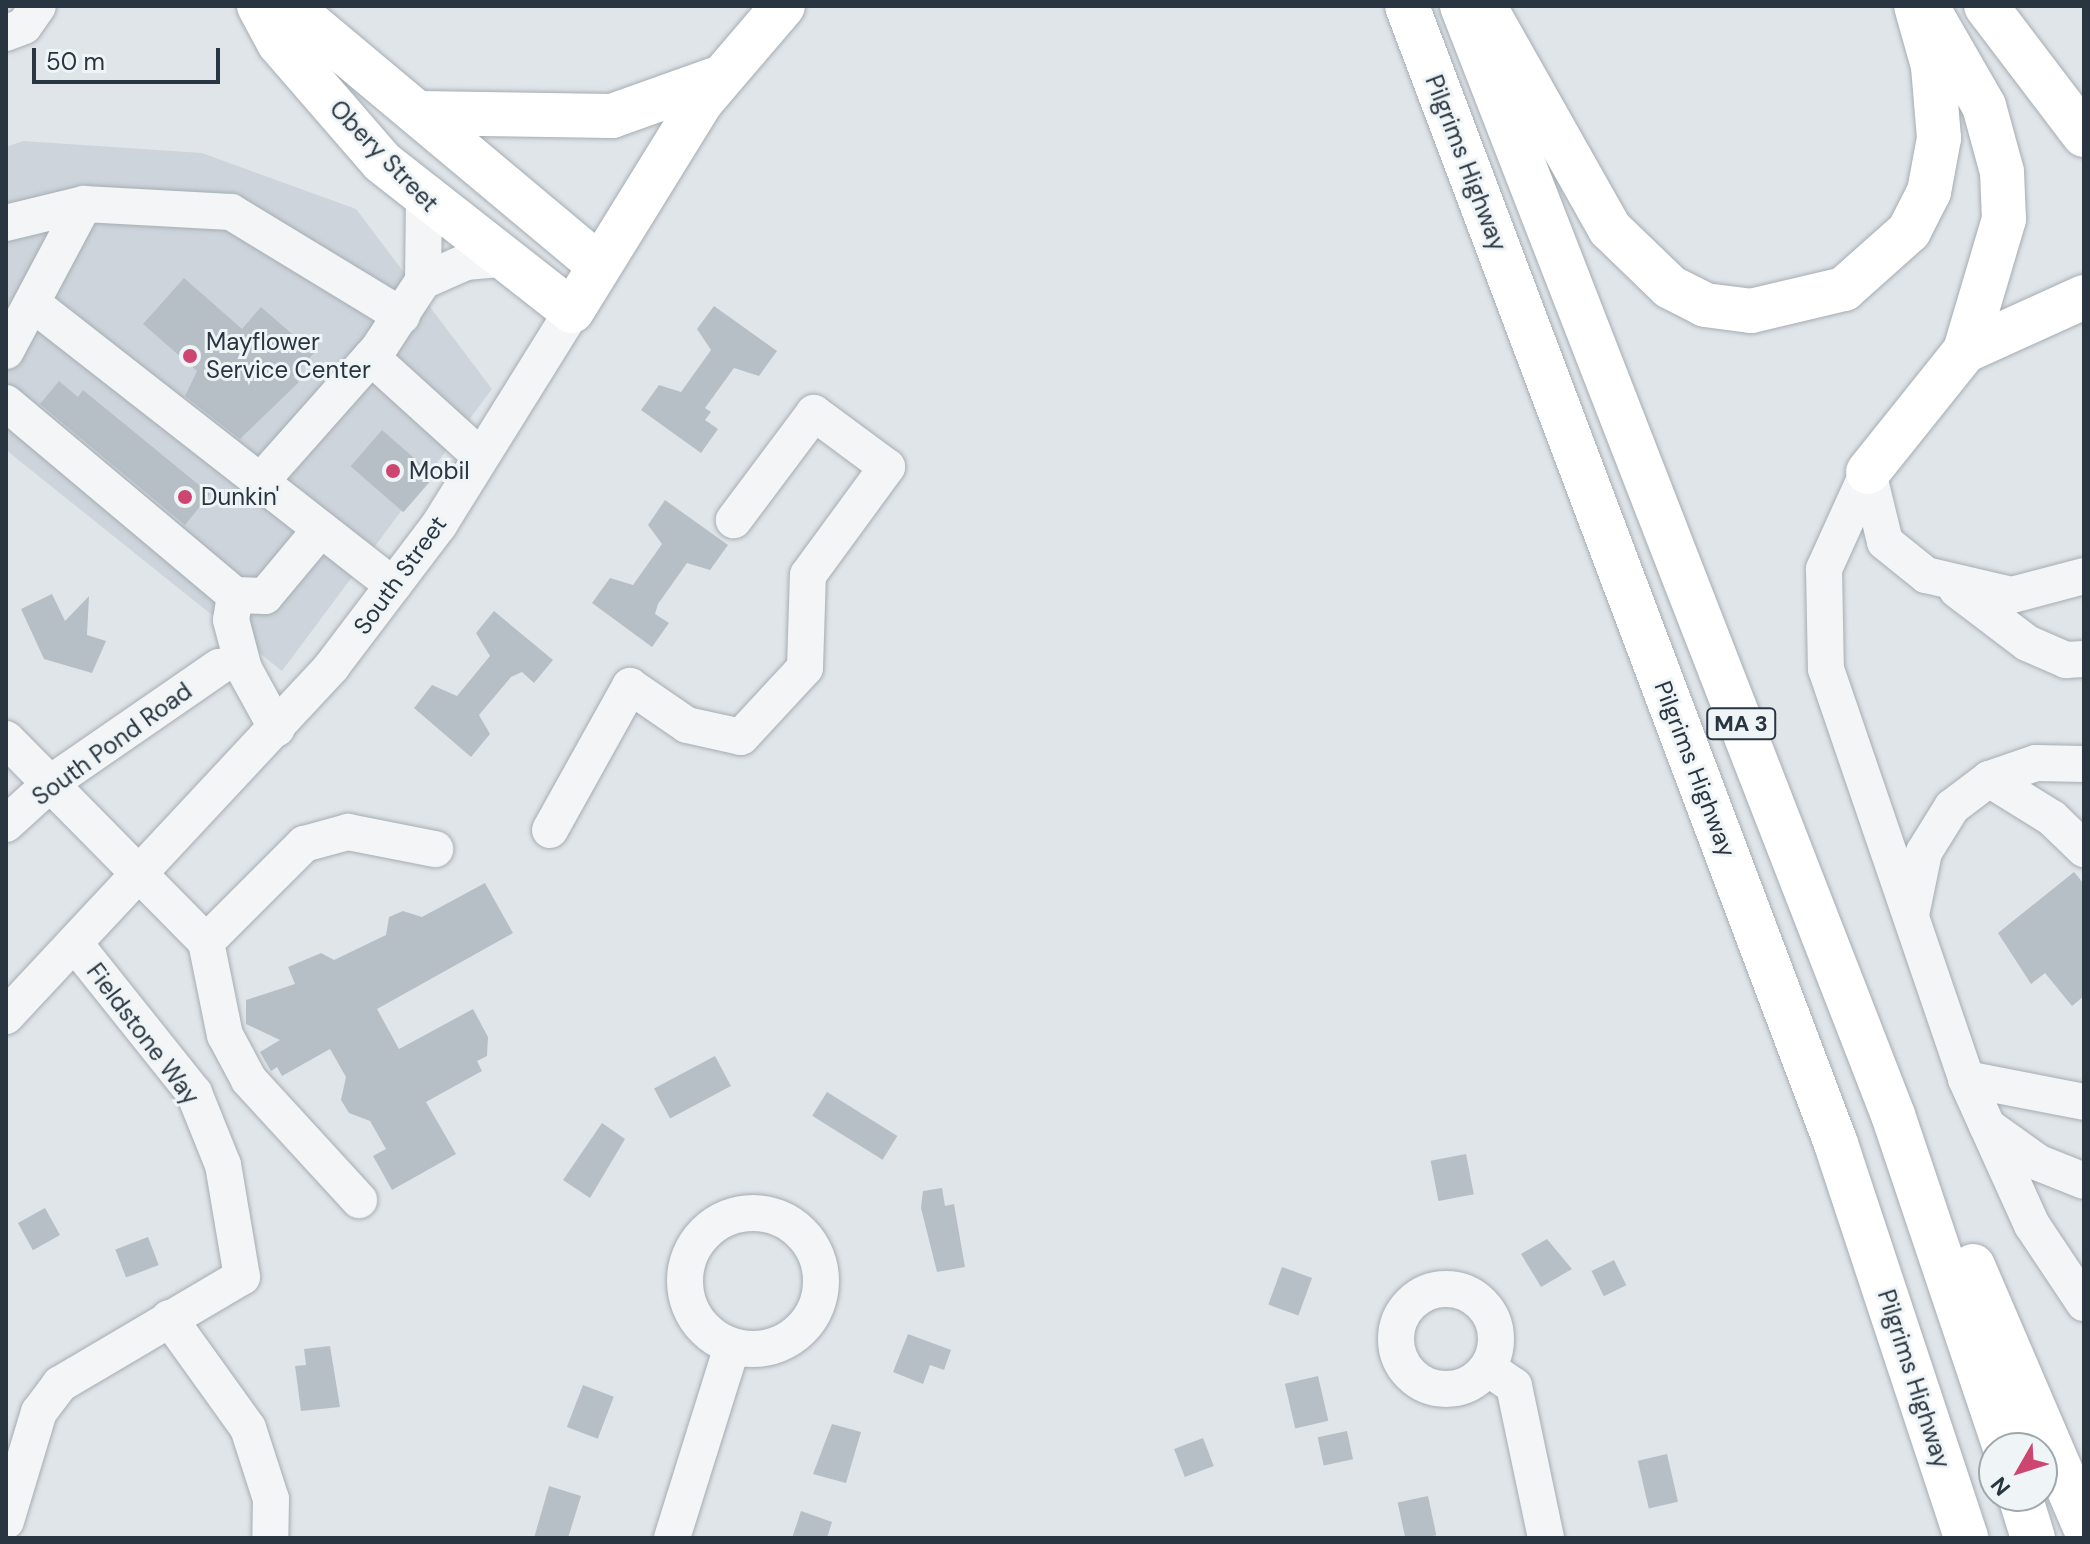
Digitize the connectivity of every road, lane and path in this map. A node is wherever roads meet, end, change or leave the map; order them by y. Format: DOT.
graph roads {
  1 [pos="38,6"];
  2 [pos="259,6"];
  3 [pos="289,6"];
  4 [pos="783,6"];
  5 [pos="1407,6"];
  6 [pos="1462,6"];
  7 [pos="1484,6"];
  8 [pos="1916,6"];
  9 [pos="1925,6"];
  10 [pos="1986,6"];
  11 [pos="6,33"];
  12 [pos="721,76"];
  13 [pos="419,113"];
  14 [pos="2084,135"];
  15 [pos="424,201"];
  16 [pos="84,204"];
  17 [pos="6,223"];
  18 [pos="499,259"];
  19 [pos="598,264"];
  20 [pos="423,281"];
  21 [pos="2084,297"];
  22 [pos="33,304"];
  23 [pos="572,311"];
  24 [pos="402,316"];
  25 [pos="6,351"];
  26 [pos="1965,351"];
  27 [pos="375,352"];
  28 [pos="6,403"];
  29 [pos="480,456"];
  30 [pos="1868,472"];
  31 [pos="261,481"];
  32 [pos="734,520"];
  33 [pos="321,529"];
  34 [pos="2084,576"];
  35 [pos="393,585"];
  36 [pos="1953,586"];
  37 [pos="235,595"];
  38 [pos="2084,659"];
  39 [pos="219,667"];
  40 [pos="277,729"];
  41 [pos="6,739"];
  42 [pos="2084,764"];
  43 [pos="1989,779"];
  44 [pos="52,782"];
  45 [pos="6,824"];
  46 [pos="550,830"];
  47 [pos="435,849"];
  48 [pos="2084,849"];
  49 [pos="141,875"];
  50 [pos="1814,906"];
  51 [pos="1911,916"];
  52 [pos="206,942"];
  53 [pos="75,944"];
  54 [pos="6,1016"];
  55 [pos="1966,1079"];
  56 [pos="2084,1102"];
  57 [pos="1986,1125"];
  58 [pos="2084,1181"];
  59 [pos="359,1200"];
  60 [pos="2084,1303"];
  61 [pos="169,1318"];
  62 [pos="732,1347"];
  63 [pos="1488,1368"];
  64 [pos="1999,1432"];
  65 [pos="2025,1512"];
  66 [pos="6,1521"];
  67 [pos="2084,1525"];
  68 [pos="270,1538"];
  69 [pos="672,1538"];
  70 [pos="1546,1538"];
  71 [pos="1966,1538"];
  72 [pos="2033,1538"];
  1 -- 11 [label="street"];
  2 -- 15 [label="main road, Obery Street"];
  3 -- 13 [label="main road, Obery Street"];
  4 -- 12 [label="main road, South Street"];
  5 -- 71 [label="main road, Pilgrims Highway / MA 3"];
  6 -- 50 [label="main road, MA 3"];
  7 -- 8 [label="main road"];
  9 -- 26 [label="main road"];
  10 -- 14 [label="main road"];
  12 -- 13 [label="main road"];
  12 -- 19 [label="main road, South Street"];
  13 -- 19 [label="main road, Obery Street"];
  15 -- 18 [label="main road, Obery Street"];
  15 -- 20 [label="street"];
  16 -- 17 [label="street"];
  16 -- 22 [label="street"];
  16 -- 24 [label="street"];
  18 -- 20 [label="street"];
  18 -- 23 [label="main road, Obery Street"];
  19 -- 23 [label="main road, South Street"];
  20 -- 24 [label="street"];
  21 -- 26 [label="main road"];
  22 -- 25 [label="street"];
  22 -- 31 [label="street"];
  23 -- 29 [label="street, South Street"];
  24 -- 27 [label="street"];
  26 -- 30 [label="main road"];
  27 -- 29 [label="street"];
  27 -- 31 [label="street"];
  28 -- 37 [label="street"];
  29 -- 35 [label="street, South Street"];
  30 -- 36 [label="street"];
  30 -- 51 [label="street"];
  31 -- 33 [label="street"];
  32 -- 46 [label="street"];
  33 -- 35 [label="street"];
  33 -- 37 [label="street"];
  34 -- 36 [label="street"];
  35 -- 40 [label="street, South Street"];
  36 -- 38 [label="street"];
  37 -- 40 [label="street"];
  39 -- 44 [label="street, South Pond Road"];
  40 -- 49 [label="street, South Street"];
  41 -- 44 [label="street"];
  42 -- 43 [label="street"];
  43 -- 48 [label="street"];
  43 -- 51 [label="street"];
  44 -- 45 [label="street, South Pond Road"];
  44 -- 49 [label="street"];
  47 -- 52 [label="street"];
  49 -- 52 [label="street"];
  49 -- 53 [label="street, South Street"];
  50 -- 64 [label="main road, MA 3"];
  50 -- 67 [label="main road"];
  51 -- 55 [label="street"];
  52 -- 59 [label="street"];
  53 -- 54 [label="street, South Street"];
  53 -- 61 [label="street, Fieldstone Way"];
  55 -- 56 [label="street"];
  55 -- 57 [label="street"];
  57 -- 58 [label="street"];
  57 -- 60 [label="street"];
  61 -- 66 [label="street, Fieldstone Way"];
  61 -- 68 [label="street"];
  62 -- 69 [label="street"];
  63 -- 70 [label="street"];
  65 -- 72 [label="main road"];
}
